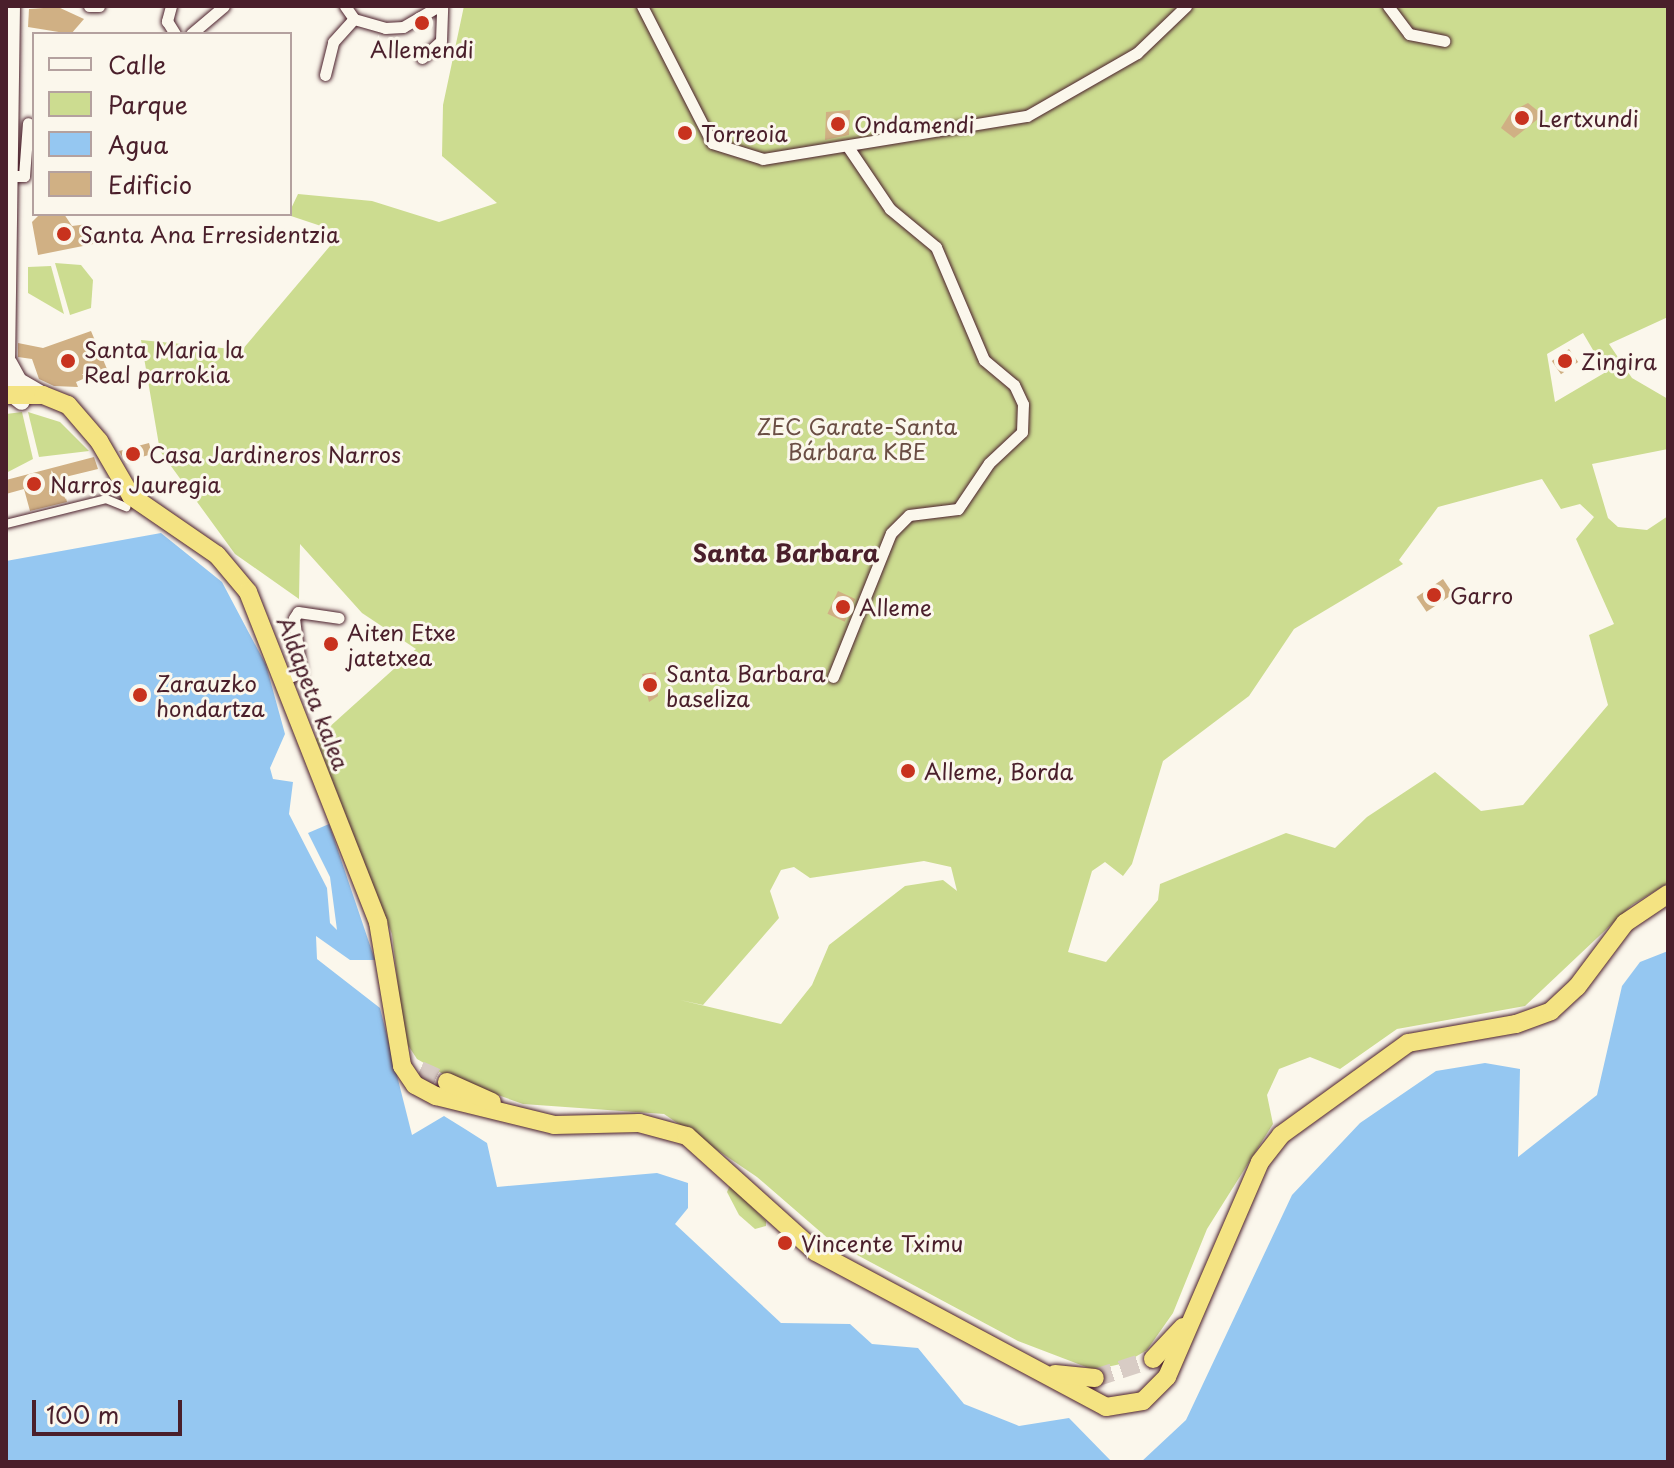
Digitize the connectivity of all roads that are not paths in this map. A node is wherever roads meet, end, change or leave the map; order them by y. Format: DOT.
graph roads {
  1 [pos="12,6"];
  2 [pos="89,6"];
  3 [pos="99,6"];
  4 [pos="171,6"];
  5 [pos="224,6"];
  6 [pos="345,6"];
  7 [pos="440,6"];
  8 [pos="642,6"];
  9 [pos="1186,6"];
  10 [pos="1388,6"];
  11 [pos="354,19"];
  12 [pos="173,32"];
  13 [pos="193,32"];
  14 [pos="1444,41"];
  15 [pos="422,58"];
  16 [pos="325,75"];
  17 [pos="20,123"];
  18 [pos="848,147"];
  19 [pos="18,176"];
  20 [pos="8,251"];
  21 [pos="12,390"];
  22 [pos="86,423"];
  23 [pos="126,507"];
  24 [pos="6,524"];
  25 [pos="339,618"];
  26 [pos="833,677"];
  27 [pos="283,679"];
  28 [pos="1668,894"];
  29 [pos="397,1041"];
  30 [pos="420,1070"];
  31 [pos="447,1082"];
  32 [pos="532,1119"];
  33 [pos="1190,1319"];
  34 [pos="1153,1359"];
  35 [pos="1033,1369"];
  36 [pos="1095,1378"];
  1 -- 17 [label="main road"];
  2 -- 3 [label="street"];
  4 -- 12 [label="street"];
  5 -- 13 [label="street"];
  6 -- 11 [label="street"];
  7 -- 11 [label="street"];
  7 -- 15 [label="street"];
  8 -- 18 [label="street"];
  9 -- 18 [label="street"];
  10 -- 14 [label="street"];
  11 -- 16 [label="street"];
  17 -- 19 [label="main road"];
  17 -- 19 [label="street"];
  18 -- 26 [label="street"];
  19 -- 20 [label="main road"];
  20 -- 21 [label="main road"];
  21 -- 22 [label="highway"];
  21 -- 22 [label="highway"];
  22 -- 27 [label="highway, Aldapeta kalea"];
  23 -- 24 [label="street"];
  25 -- 27 [label="street"];
  27 -- 29 [label="highway, Aldapeta kalea"];
  28 -- 33 [label="highway"];
  29 -- 30 [label="highway"];
  29 -- 32 [label="highway, Aldapeta kalea"];
  31 -- 32 [label="highway"];
  32 -- 35 [label="highway"];
  33 -- 34 [label="highway"];
  33 -- 35 [label="highway"];
  35 -- 36 [label="highway"];
}
